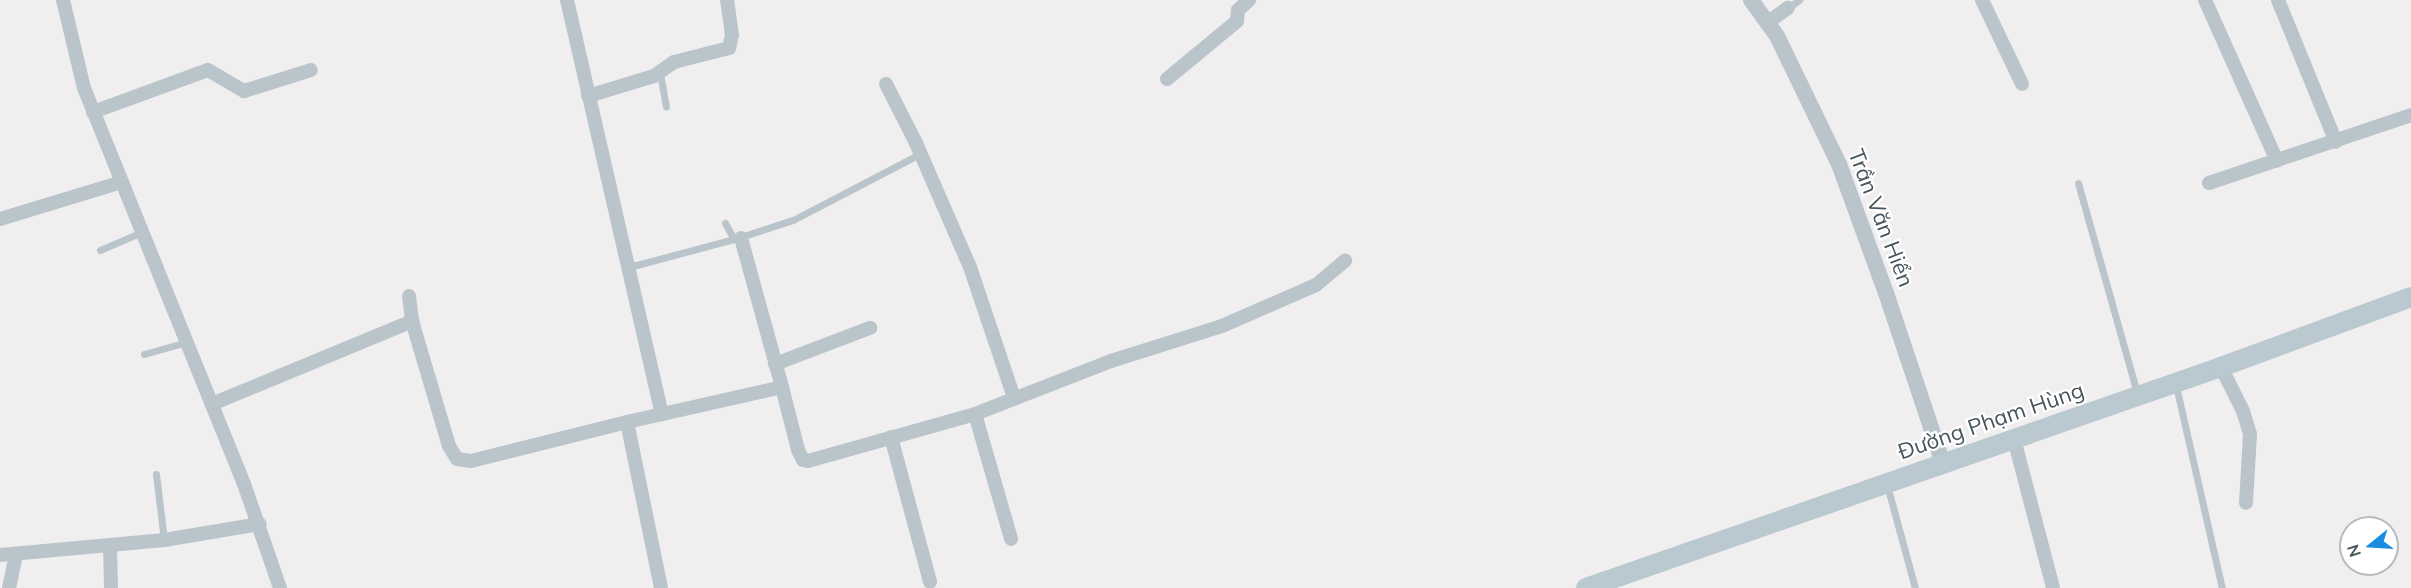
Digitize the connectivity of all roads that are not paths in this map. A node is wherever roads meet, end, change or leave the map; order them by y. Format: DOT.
graph roads {
  1 [pos="63,0"];
  2 [pos="567,0"];
  3 [pos="727,0"];
  4 [pos="1751,0"];
  5 [pos="1982,0"];
  6 [pos="2205,0"];
  7 [pos="2278,0"];
  8 [pos="1244,4"];
  9 [pos="1783,11"];
  10 [pos="311,70"];
  11 [pos="660,73"];
  12 [pos="1167,78"];
  13 [pos="886,84"];
  14 [pos="2022,84"];
  15 [pos="588,96"];
  16 [pos="666,106"];
  17 [pos="93,112"];
  18 [pos="2411,115"];
  19 [pos="2336,142"];
  20 [pos="920,154"];
  21 [pos="2277,161"];
  22 [pos="122,182"];
  23 [pos="2078,183"];
  24 [pos="2209,183"];
  25 [pos="0,219"];
  26 [pos="725,223"];
  27 [pos="142,232"];
  28 [pos="737,238"];
  29 [pos="100,250"];
  30 [pos="1345,261"];
  31 [pos="629,267"];
  32 [pos="409,296"];
  33 [pos="2411,297"];
  34 [pos="412,321"];
  35 [pos="870,328"];
  36 [pos="187,342"];
  37 [pos="144,354"];
  38 [pos="775,364"];
  39 [pos="2221,367"];
  40 [pos="2175,382"];
  41 [pos="782,387"];
  42 [pos="2138,396"];
  43 [pos="1014,398"];
  44 [pos="212,404"];
  45 [pos="662,414"];
  46 [pos="975,414"];
  47 [pos="627,422"];
  48 [pos="891,437"];
  49 [pos="2014,439"];
  50 [pos="1943,463"];
  51 [pos="156,474"];
  52 [pos="1886,483"];
  53 [pos="2246,503"];
  54 [pos="260,524"];
  55 [pos="1011,539"];
  56 [pos="164,540"];
  57 [pos="110,547"];
  58 [pos="16,554"];
  59 [pos="0,555"];
  60 [pos="930,582"];
  61 [pos="9,588"];
  62 [pos="111,588"];
  63 [pos="280,588"];
  64 [pos="661,588"];
  65 [pos="1586,588"];
  66 [pos="1915,588"];
  67 [pos="2053,588"];
  68 [pos="2222,588"];
  1 -- 17 [label="street"];
  2 -- 15 [label="street"];
  3 -- 11 [label="street"];
  4 -- 9 [label="street, Trần Văn Hiển"];
  5 -- 14 [label="street"];
  6 -- 21 [label="street"];
  7 -- 19 [label="street"];
  8 -- 12 [label="street"];
  9 -- 50 [label="street, Trần Văn Hiển"];
  10 -- 17 [label="street"];
  11 -- 15 [label="street"];
  11 -- 16 [label="lane"];
  13 -- 20 [label="street"];
  15 -- 31 [label="street"];
  17 -- 22 [label="street"];
  18 -- 19 [label="street"];
  19 -- 21 [label="street"];
  20 -- 28 [label="lane"];
  20 -- 43 [label="street"];
  21 -- 24 [label="street"];
  22 -- 25 [label="street"];
  22 -- 27 [label="street"];
  23 -- 42 [label="lane"];
  26 -- 28 [label="lane"];
  27 -- 29 [label="lane"];
  27 -- 36 [label="street"];
  28 -- 31 [label="lane"];
  28 -- 38 [label="street"];
  30 -- 43 [label="street"];
  31 -- 45 [label="street"];
  32 -- 34 [label="street"];
  33 -- 39 [label="main road, Đường Phạm Hùng"];
  34 -- 44 [label="street"];
  34 -- 47 [label="street"];
  35 -- 38 [label="street"];
  36 -- 37 [label="lane"];
  36 -- 44 [label="street"];
  38 -- 41 [label="street"];
  39 -- 40 [label="main road, Đường Phạm Hùng"];
  39 -- 53 [label="street"];
  40 -- 42 [label="main road, Đường Phạm Hùng"];
  40 -- 68 [label="lane"];
  41 -- 45 [label="street"];
  41 -- 48 [label="street"];
  42 -- 49 [label="main road, Đường Phạm Hùng"];
  43 -- 46 [label="street"];
  44 -- 54 [label="street"];
  45 -- 47 [label="street"];
  46 -- 48 [label="street"];
  46 -- 55 [label="street"];
  47 -- 64 [label="street"];
  48 -- 60 [label="street"];
  49 -- 50 [label="main road, Đường Phạm Hùng"];
  49 -- 67 [label="street"];
  50 -- 52 [label="main road, Đường Phạm Hùng"];
  51 -- 56 [label="lane"];
  52 -- 65 [label="main road, Đường Phạm Hùng"];
  52 -- 66 [label="lane"];
  54 -- 56 [label="street"];
  54 -- 63 [label="street"];
  56 -- 57 [label="street"];
  57 -- 58 [label="street"];
  57 -- 62 [label="street"];
  58 -- 59 [label="street"];
  58 -- 61 [label="street"];
}
